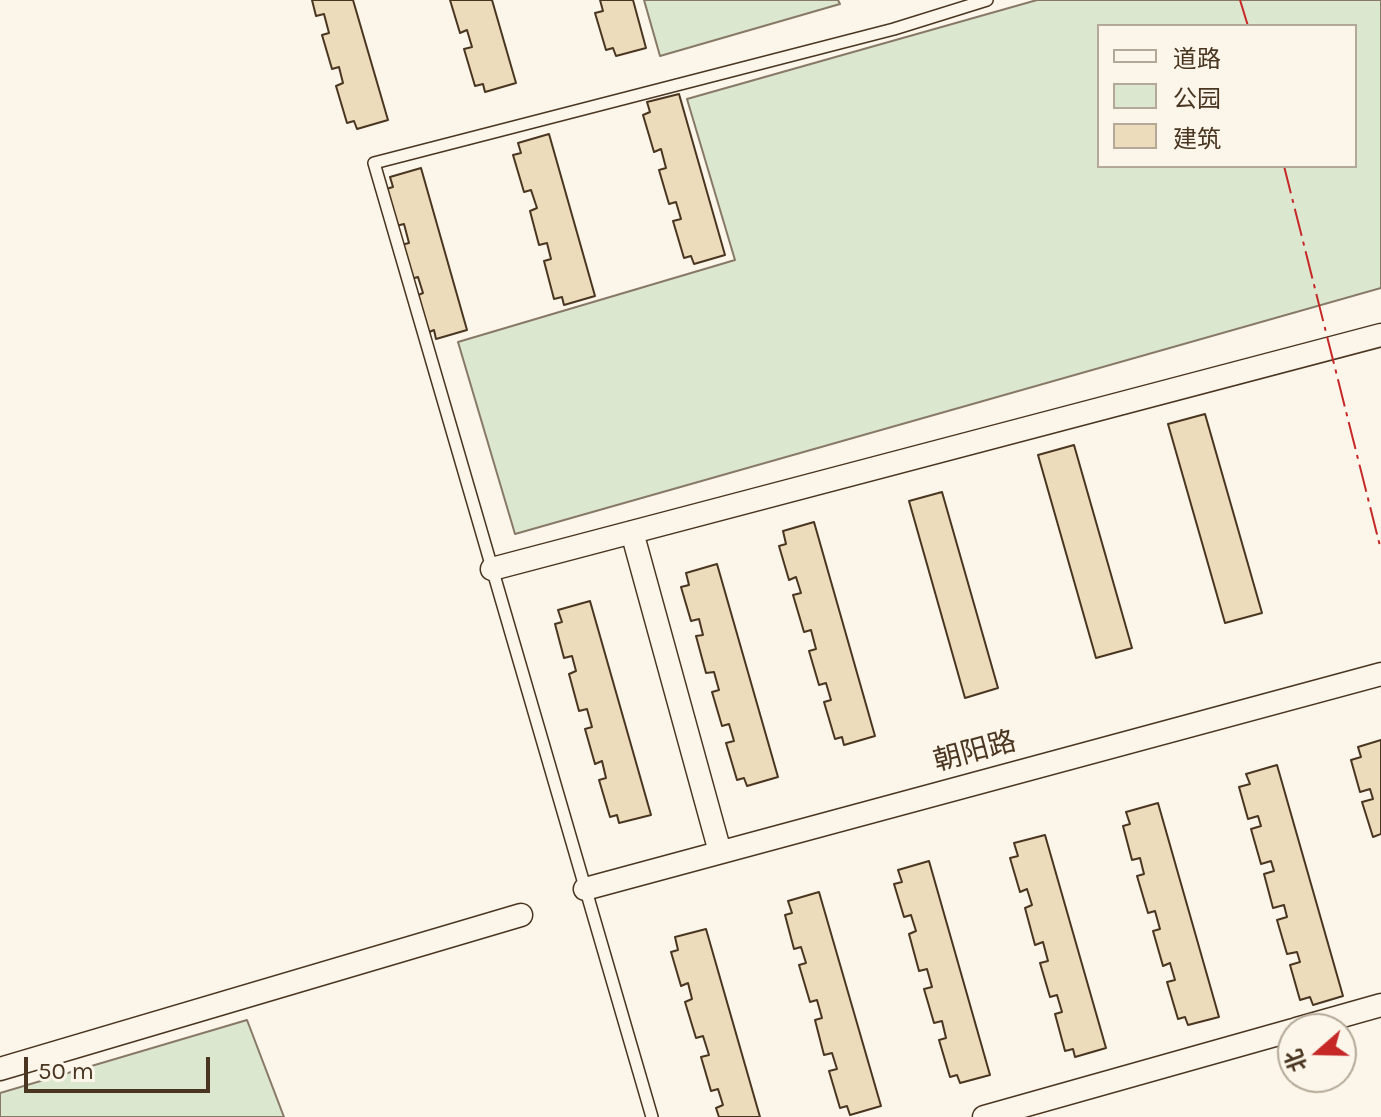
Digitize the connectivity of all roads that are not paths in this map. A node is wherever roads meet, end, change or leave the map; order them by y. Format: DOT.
graph roads {
  1 [pos="987,0"];
  2 [pos="1381,335"];
  3 [pos="632,532"];
  4 [pos="492,569"];
  5 [pos="1381,674"];
  6 [pos="720,852"];
  7 [pos="585,889"];
  8 [pos="521,915"];
  9 [pos="1381,1005"];
  10 [pos="1352,1013"];
  11 [pos="1277,1034"];
  12 [pos="0,1069"];
  13 [pos="652,1117"];
  14 [pos="984,1117"];
  1 -- 4 [label="lane"];
  2 -- 3 [label="street"];
  3 -- 4 [label="street"];
  3 -- 6 [label="street"];
  4 -- 7 [label="lane"];
  5 -- 6 [label="street, 朝阳路"];
  6 -- 7 [label="street, 朝阳路"];
  7 -- 13 [label="lane"];
  8 -- 12 [label="street"];
  9 -- 10 [label="street"];
  11 -- 14 [label="street"];
}
